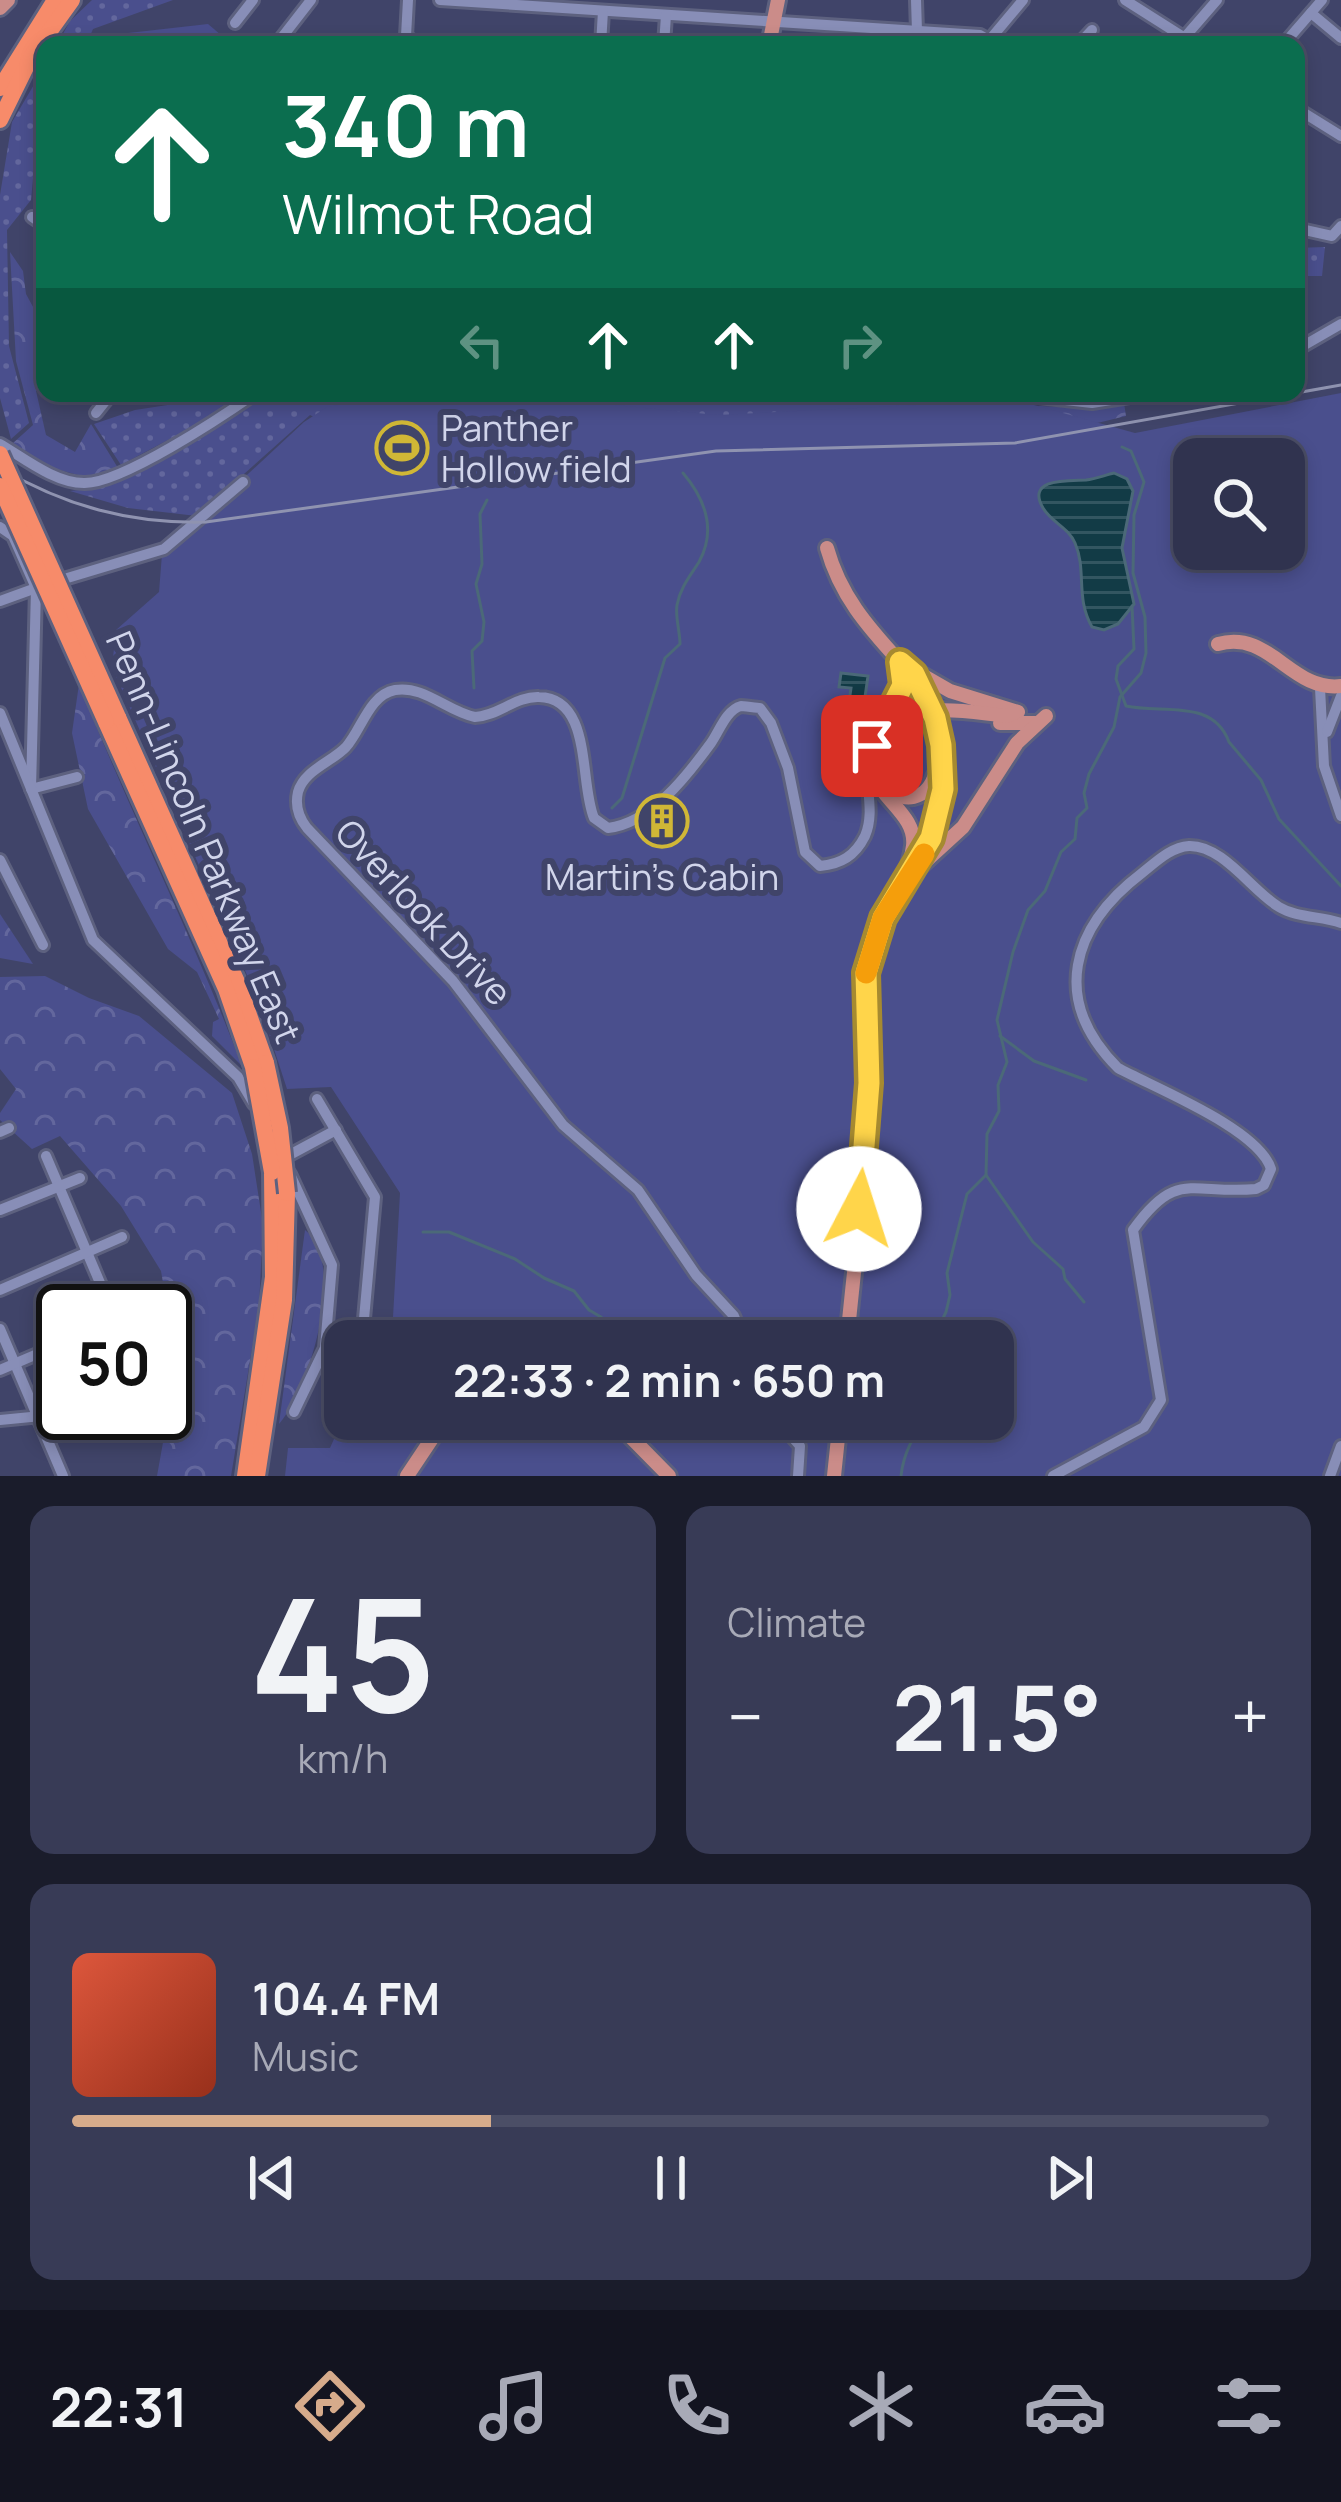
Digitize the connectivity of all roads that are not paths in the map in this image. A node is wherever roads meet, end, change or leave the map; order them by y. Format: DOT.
graph roads {
  1 [pos="8,0"];
  2 [pos="55,0"];
  3 [pos="72,0"];
  4 [pos="253,0"];
  5 [pos="311,0"];
  6 [pos="408,0"];
  7 [pos="440,0"];
  8 [pos="778,0"];
  9 [pos="1023,0"];
  10 [pos="1125,0"];
  11 [pos="1217,0"];
  12 [pos="1322,0"];
  13 [pos="918,2"];
  14 [pos="596,7"];
  15 [pos="0,8"];
  16 [pos="1311,13"];
  17 [pos="666,15"];
  18 [pos="772,22"];
  19 [pos="235,23"];
  20 [pos="1092,30"];
  21 [pos="917,31"];
  22 [pos="47,36"];
  23 [pos="283,36"];
  24 [pos="406,36"];
  25 [pos="665,36"];
  26 [pos="770,36"];
  27 [pos="981,36"];
  28 [pos="992,36"];
  29 [pos="1086,36"];
  30 [pos="1176,36"];
  31 [pos="1191,36"];
  32 [pos="1291,36"];
  33 [pos="1341,38"];
  34 [pos="36,51"];
  35 [pos="0,88"];
  36 [pos="1305,114"];
  37 [pos="0,120"];
  38 [pos="1341,136"];
  39 [pos="32,217"];
  40 [pos="36,220"];
  41 [pos="1305,229"];
  42 [pos="1336,231"];
  43 [pos="1341,324"];
  44 [pos="1305,345"];
  45 [pos="105,402"];
  46 [pos="243,402"];
  47 [pos="96,413"];
  48 [pos="0,444"];
  49 [pos="0,454"];
  50 [pos="242,482"];
  51 [pos="0,486"];
  52 [pos="0,527"];
  53 [pos="827,548"];
  54 [pos="35,588"];
  55 [pos="0,602"];
  56 [pos="1218,644"];
  57 [pos="903,666"];
  58 [pos="1341,686"];
  59 [pos="1320,688"];
  60 [pos="1341,696"];
  61 [pos="0,713"];
  62 [pos="1016,718"];
  63 [pos="112,720"];
  64 [pos="935,733"];
  65 [pos="1018,742"];
  66 [pos="1322,746"];
  67 [pos="935,775"];
  68 [pos="77,777"];
  69 [pos="874,777"];
  70 [pos="31,789"];
  71 [pos="869,799"];
  72 [pos="1341,816"];
  73 [pos="0,860"];
  74 [pos="908,874"];
  75 [pos="1341,923"];
  76 [pos="43,945"];
  77 [pos="260,1065"];
  78 [pos="317,1099"];
  79 [pos="336,1130"];
  80 [pos="46,1156"];
  81 [pos="277,1165"];
  82 [pos="80,1178"];
  83 [pos="58,1186"];
  84 [pos="0,1210"];
  85 [pos="122,1237"];
  86 [pos="87,1253"];
  87 [pos="100,1284"];
  88 [pos="0,1290"];
  89 [pos="364,1320"];
  90 [pos="736,1320"];
  91 [pos="849,1320"];
  92 [pos="0,1329"];
  93 [pos="36,1354"];
  94 [pos="322,1356"];
  95 [pos="15,1363"];
  96 [pos="0,1370"];
  97 [pos="36,1410"];
  98 [pos="294,1412"];
  99 [pos="36,1417"];
  100 [pos="0,1420"];
  101 [pos="48,1440"];
  102 [pos="431,1440"];
  103 [pos="634,1440"];
  104 [pos="795,1440"];
  105 [pos="838,1440"];
  106 [pos="1341,1446"];
  107 [pos="63,1476"];
  108 [pos="245,1476"];
  109 [pos="260,1476"];
  110 [pos="407,1476"];
  111 [pos="669,1476"];
  112 [pos="798,1476"];
  113 [pos="834,1476"];
  114 [pos="1053,1476"];
  115 [pos="1330,1476"];
  1 -- 15 [label="main road"];
  2 -- 35 [label="highway"];
  3 -- 22 [label="highway"];
  4 -- 19 [label="street"];
  5 -- 23 [label="street"];
  6 -- 24 [label="street"];
  7 -- 14 [label="street"];
  8 -- 18 [label="main road"];
  9 -- 28 [label="street"];
  10 -- 30 [label="street"];
  11 -- 31 [label="street"];
  12 -- 16 [label="street"];
  13 -- 21 [label="street"];
  14 -- 17 [label="street"];
  16 -- 32 [label="street"];
  16 -- 33 [label="street"];
  17 -- 18 [label="street"];
  17 -- 25 [label="street"];
  18 -- 21 [label="street"];
  18 -- 26 [label="main road"];
  20 -- 29 [label="street"];
  21 -- 27 [label="street"];
  34 -- 37 [label="highway"];
  36 -- 38 [label="street"];
  39 -- 40 [label="street"];
  41 -- 42 [label="street"];
  43 -- 44 [label="street"];
  45 -- 47 [label="street"];
  46 -- 48 [label="street"];
  49 -- 63 [label="highway, Penn-Lincoln Parkway East, bridge"];
  50 -- 54 [label="street"];
  51 -- 63 [label="highway, Penn-Lincoln Parkway East, bridge"];
  52 -- 54 [label="street"];
  53 -- 57 [label="main road"];
  54 -- 55 [label="street"];
  54 -- 70 [label="street"];
  56 -- 59 [label="main road"];
  57 -- 62 [label="main road"];
  57 -- 64 [label="main road, bridge"];
  57 -- 71 [label="street, Overlook Drive"];
  58 -- 59 [label="main road"];
  59 -- 66 [label="street"];
  60 -- 66 [label="street"];
  61 -- 70 [label="street"];
  62 -- 65 [label="main road"];
  62 -- 65 [label="main road"];
  62 -- 67 [label="main road"];
  62 -- 69 [label="main road"];
  63 -- 77 [label="highway, Penn-Lincoln Parkway East"];
  64 -- 67 [label="main road"];
  64 -- 74 [label="main road"];
  65 -- 74 [label="main road"];
  66 -- 72 [label="street"];
  67 -- 74 [label="main road"];
  68 -- 70 [label="street"];
  69 -- 71 [label="street, Overlook Drive"];
  69 -- 74 [label="main road"];
  70 -- 81 [label="street"];
  71 -- 90 [label="street, Overlook Drive"];
  73 -- 76 [label="street"];
  74 -- 91 [label="main road"];
  75 -- 114 [label="street"];
  77 -- 81 [label="highway, Penn-Lincoln Parkway East, bridge"];
  77 -- 109 [label="highway, Penn-Lincoln Parkway East, bridge"];
  78 -- 79 [label="street"];
  79 -- 81 [label="street"];
  79 -- 89 [label="street"];
  80 -- 83 [label="street"];
  81 -- 94 [label="street"];
  81 -- 108 [label="highway, Penn-Lincoln Parkway East"];
  82 -- 83 [label="street"];
  83 -- 84 [label="street"];
  83 -- 86 [label="street"];
  85 -- 86 [label="street"];
  86 -- 87 [label="street"];
  86 -- 88 [label="street"];
  92 -- 95 [label="street"];
  93 -- 95 [label="street"];
  94 -- 98 [label="street"];
  95 -- 96 [label="street"];
  95 -- 97 [label="street"];
  99 -- 100 [label="street"];
  101 -- 107 [label="street"];
  102 -- 110 [label="main road"];
  103 -- 111 [label="main road"];
  104 -- 112 [label="street"];
  105 -- 113 [label="main road"];
  106 -- 115 [label="street"];
}
